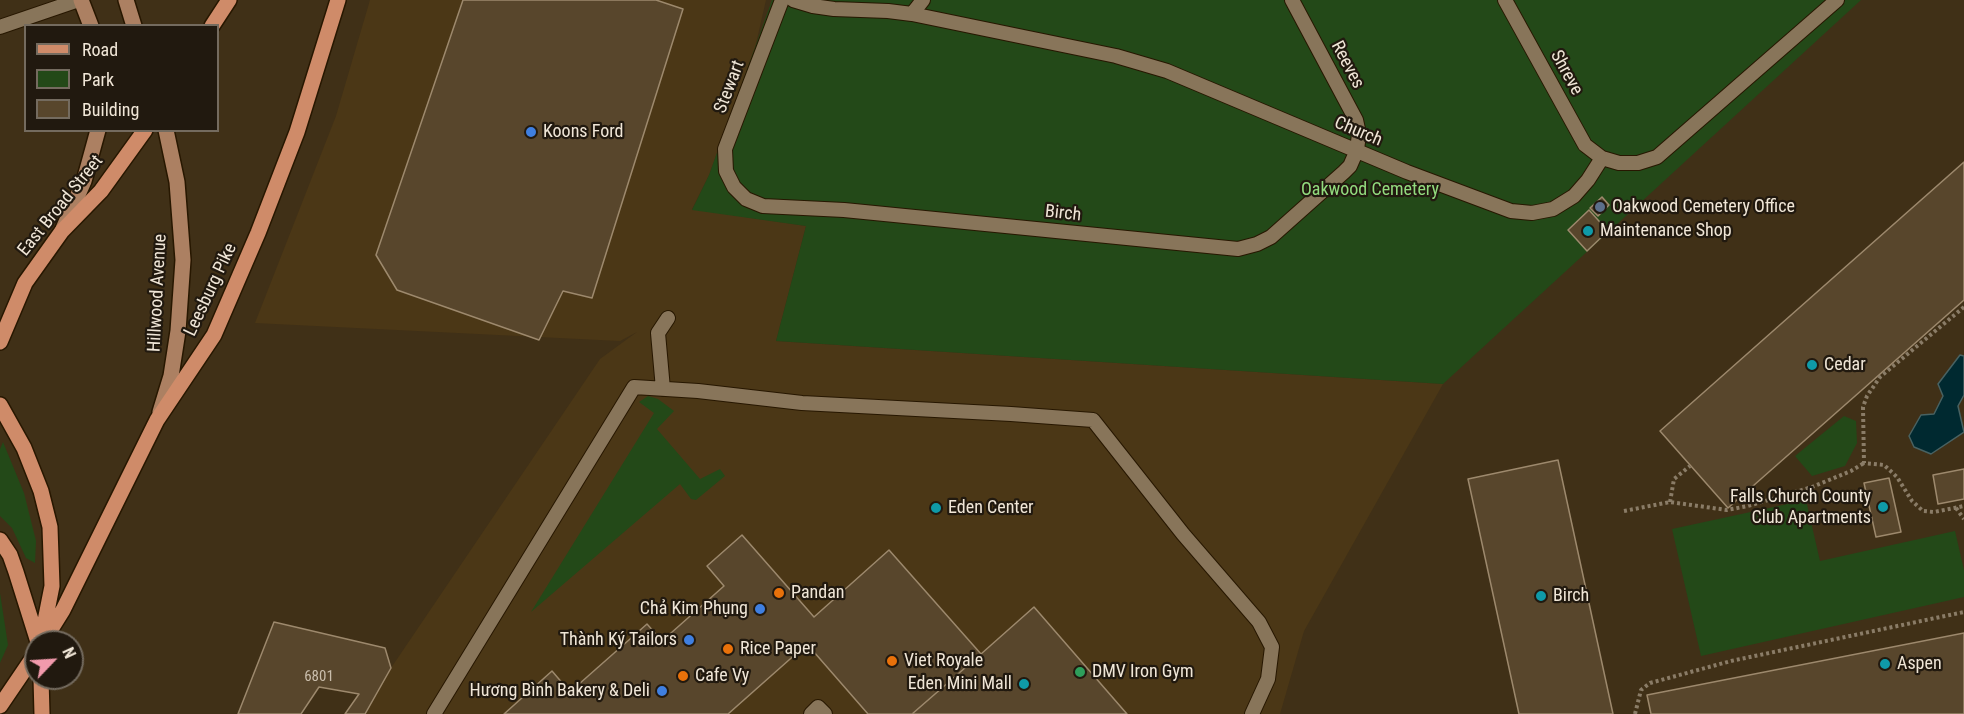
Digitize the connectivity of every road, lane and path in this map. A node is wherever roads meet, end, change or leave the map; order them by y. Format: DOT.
graph roads {
  1 [pos="80,0"];
  2 [pos="126,0"];
  3 [pos="239,0"];
  4 [pos="338,0"];
  5 [pos="782,0"];
  6 [pos="793,0"];
  7 [pos="923,0"];
  8 [pos="1292,0"];
  9 [pos="1505,0"];
  10 [pos="1837,0"];
  11 [pos="220,13"];
  12 [pos="912,14"];
  13 [pos="90,24"];
  14 [pos="133,24"];
  15 [pos="0,27"];
  16 [pos="97,132"];
  17 [pos="144,132"];
  18 [pos="166,132"];
  19 [pos="1357,150"];
  20 [pos="1602,158"];
  21 [pos="734,187"];
  22 [pos="62,231"];
  23 [pos="1964,307"];
  24 [pos="668,318"];
  25 [pos="0,342"];
  26 [pos="663,389"];
  27 [pos="0,405"];
  28 [pos="157,420"];
  29 [pos="1864,463"];
  30 [pos="1690,466"];
  31 [pos="1670,502"];
  32 [pos="1964,506"];
  33 [pos="1956,508"];
  34 [pos="1624,511"];
  35 [pos="1964,519"];
  36 [pos="0,540"];
  37 [pos="1964,612"];
  38 [pos="37,630"];
  39 [pos="43,630"];
  40 [pos="49,630"];
  41 [pos="24,671"];
  42 [pos="41,690"];
  43 [pos="0,706"];
  44 [pos="42,714"];
  45 [pos="434,714"];
  46 [pos="1252,714"];
  47 [pos="1635,714"];
  1 -- 13 [label="main road"];
  1 -- 15 [label="lane"];
  2 -- 14 [label="main road"];
  3 -- 11 [label="main road"];
  4 -- 28 [label="main road, Leesburg Pike"];
  5 -- 21 [label="lane, Stewart"];
  6 -- 12 [label="lane, Church"];
  7 -- 12 [label="lane"];
  8 -- 19 [label="lane, Reeves"];
  9 -- 20 [label="lane, Shreve"];
  10 -- 20 [label="lane"];
  12 -- 19 [label="lane, Church"];
  16 -- 22 [label="main road"];
  17 -- 22 [label="main road, East Broad Street"];
  18 -- 28 [label="main road, Hillwood Avenue"];
  19 -- 20 [label="lane, Church"];
  19 -- 21 [label="lane, Birch"];
  22 -- 25 [label="main road, East Broad Street"];
  23 -- 29 [label="path"];
  24 -- 26 [label="lane"];
  26 -- 45 [label="lane"];
  26 -- 46 [label="lane"];
  27 -- 39 [label="main road"];
  28 -- 40 [label="main road, Leesburg Pike"];
  29 -- 31 [label="path"];
  29 -- 33 [label="path"];
  30 -- 31 [label="path"];
  31 -- 34 [label="path"];
  32 -- 33 [label="path"];
  33 -- 35 [label="path"];
  36 -- 38 [label="main road"];
  37 -- 47 [label="path"];
  41 -- 43 [label="main road"];
  42 -- 44 [label="main road"];
}
